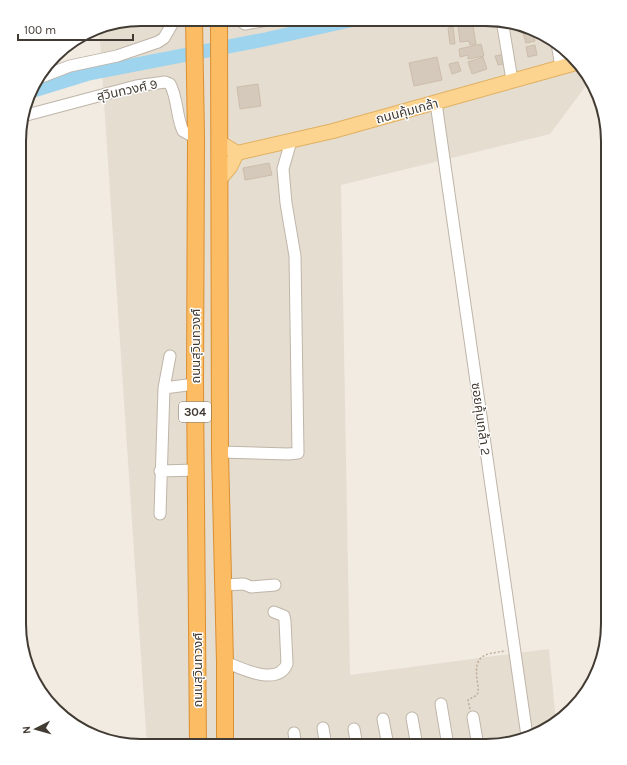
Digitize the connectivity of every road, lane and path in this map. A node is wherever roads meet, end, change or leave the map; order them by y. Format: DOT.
graph roads {
  1 [pos="171,26"];
  2 [pos="194,26"];
  3 [pos="218,26"];
  4 [pos="503,27"];
  5 [pos="559,53"];
  6 [pos="571,64"];
  7 [pos="561,67"];
  8 [pos="48,74"];
  9 [pos="512,80"];
  10 [pos="436,103"];
  11 [pos="29,114"];
  12 [pos="196,138"];
  13 [pos="291,141"];
  14 [pos="219,142"];
  15 [pos="237,153"];
  16 [pos="219,180"];
  17 [pos="170,356"];
  18 [pos="195,384"];
  19 [pos="164,388"];
  20 [pos="220,452"];
  21 [pos="196,470"];
  22 [pos="160,471"];
  23 [pos="160,514"];
  24 [pos="224,585"];
  25 [pos="197,586"];
  26 [pos="275,586"];
  27 [pos="274,612"];
  28 [pos="514,649"];
  29 [pos="225,662"];
  30 [pos="441,704"];
  31 [pos="473,717"];
  32 [pos="412,718"];
  33 [pos="383,719"];
  34 [pos="323,728"];
  35 [pos="354,729"];
  36 [pos="526,731"];
  37 [pos="294,733"];
  38 [pos="198,739"];
  39 [pos="225,739"];
  40 [pos="295,739"];
  41 [pos="325,739"];
  42 [pos="356,739"];
  43 [pos="387,739"];
  44 [pos="416,739"];
  45 [pos="447,739"];
  46 [pos="477,739"];
  1 -- 8 [label="street"];
  2 -- 12 [label="highway, ถนนสุวินทวงศ์ / 304"];
  3 -- 14 [label="highway, ถนนสุวินทวงศ์ / 304"];
  4 -- 9 [label="street"];
  5 -- 7 [label="street"];
  6 -- 7 [label="main road, ถนนคุ้มเกล้า"];
  7 -- 9 [label="main road, ถนนคุ้มเกล้า"];
  9 -- 10 [label="main road, ถนนคุ้มเกล้า"];
  10 -- 13 [label="main road, ถนนคุ้มเกล้า"];
  10 -- 28 [label="street, ซอยคุ้มเกล้า 2"];
  11 -- 12 [label="street, สุวินทวงศ์ 9"];
  12 -- 18 [label="highway, ถนนสุวินทวงศ์ / 304"];
  13 -- 15 [label="main road, ถนนคุ้มเกล้า"];
  13 -- 20 [label="street"];
  14 -- 15 [label="main road"];
  14 -- 16 [label="highway, ถนนสุวินทวงศ์ / 304"];
  15 -- 16 [label="main road"];
  16 -- 20 [label="highway, ถนนสุวินทวงศ์ / 304"];
  17 -- 19 [label="street"];
  18 -- 19 [label="street"];
  18 -- 21 [label="highway, ถนนสุวินทวงศ์ / 304"];
  19 -- 22 [label="street"];
  20 -- 24 [label="highway, ถนนสุวินทวงศ์ / 304"];
  21 -- 22 [label="street"];
  21 -- 25 [label="highway, ถนนสุวินทวงศ์ / 304"];
  22 -- 23 [label="street"];
  24 -- 25 [label="highway"];
  24 -- 26 [label="street"];
  24 -- 29 [label="highway, ถนนสุวินทวงศ์ / 304"];
  25 -- 38 [label="highway, ถนนสุวินทวงศ์ / 304"];
  27 -- 29 [label="street"];
  28 -- 31 [label="path"];
  28 -- 36 [label="street, ซอยคุ้มเกล้า 2"];
  29 -- 39 [label="highway, ถนนสุวินทวงศ์ / 304"];
  30 -- 45 [label="street"];
  31 -- 46 [label="street"];
  32 -- 44 [label="street"];
  33 -- 43 [label="street"];
  34 -- 41 [label="street"];
  35 -- 42 [label="street"];
  37 -- 40 [label="street"];
}
